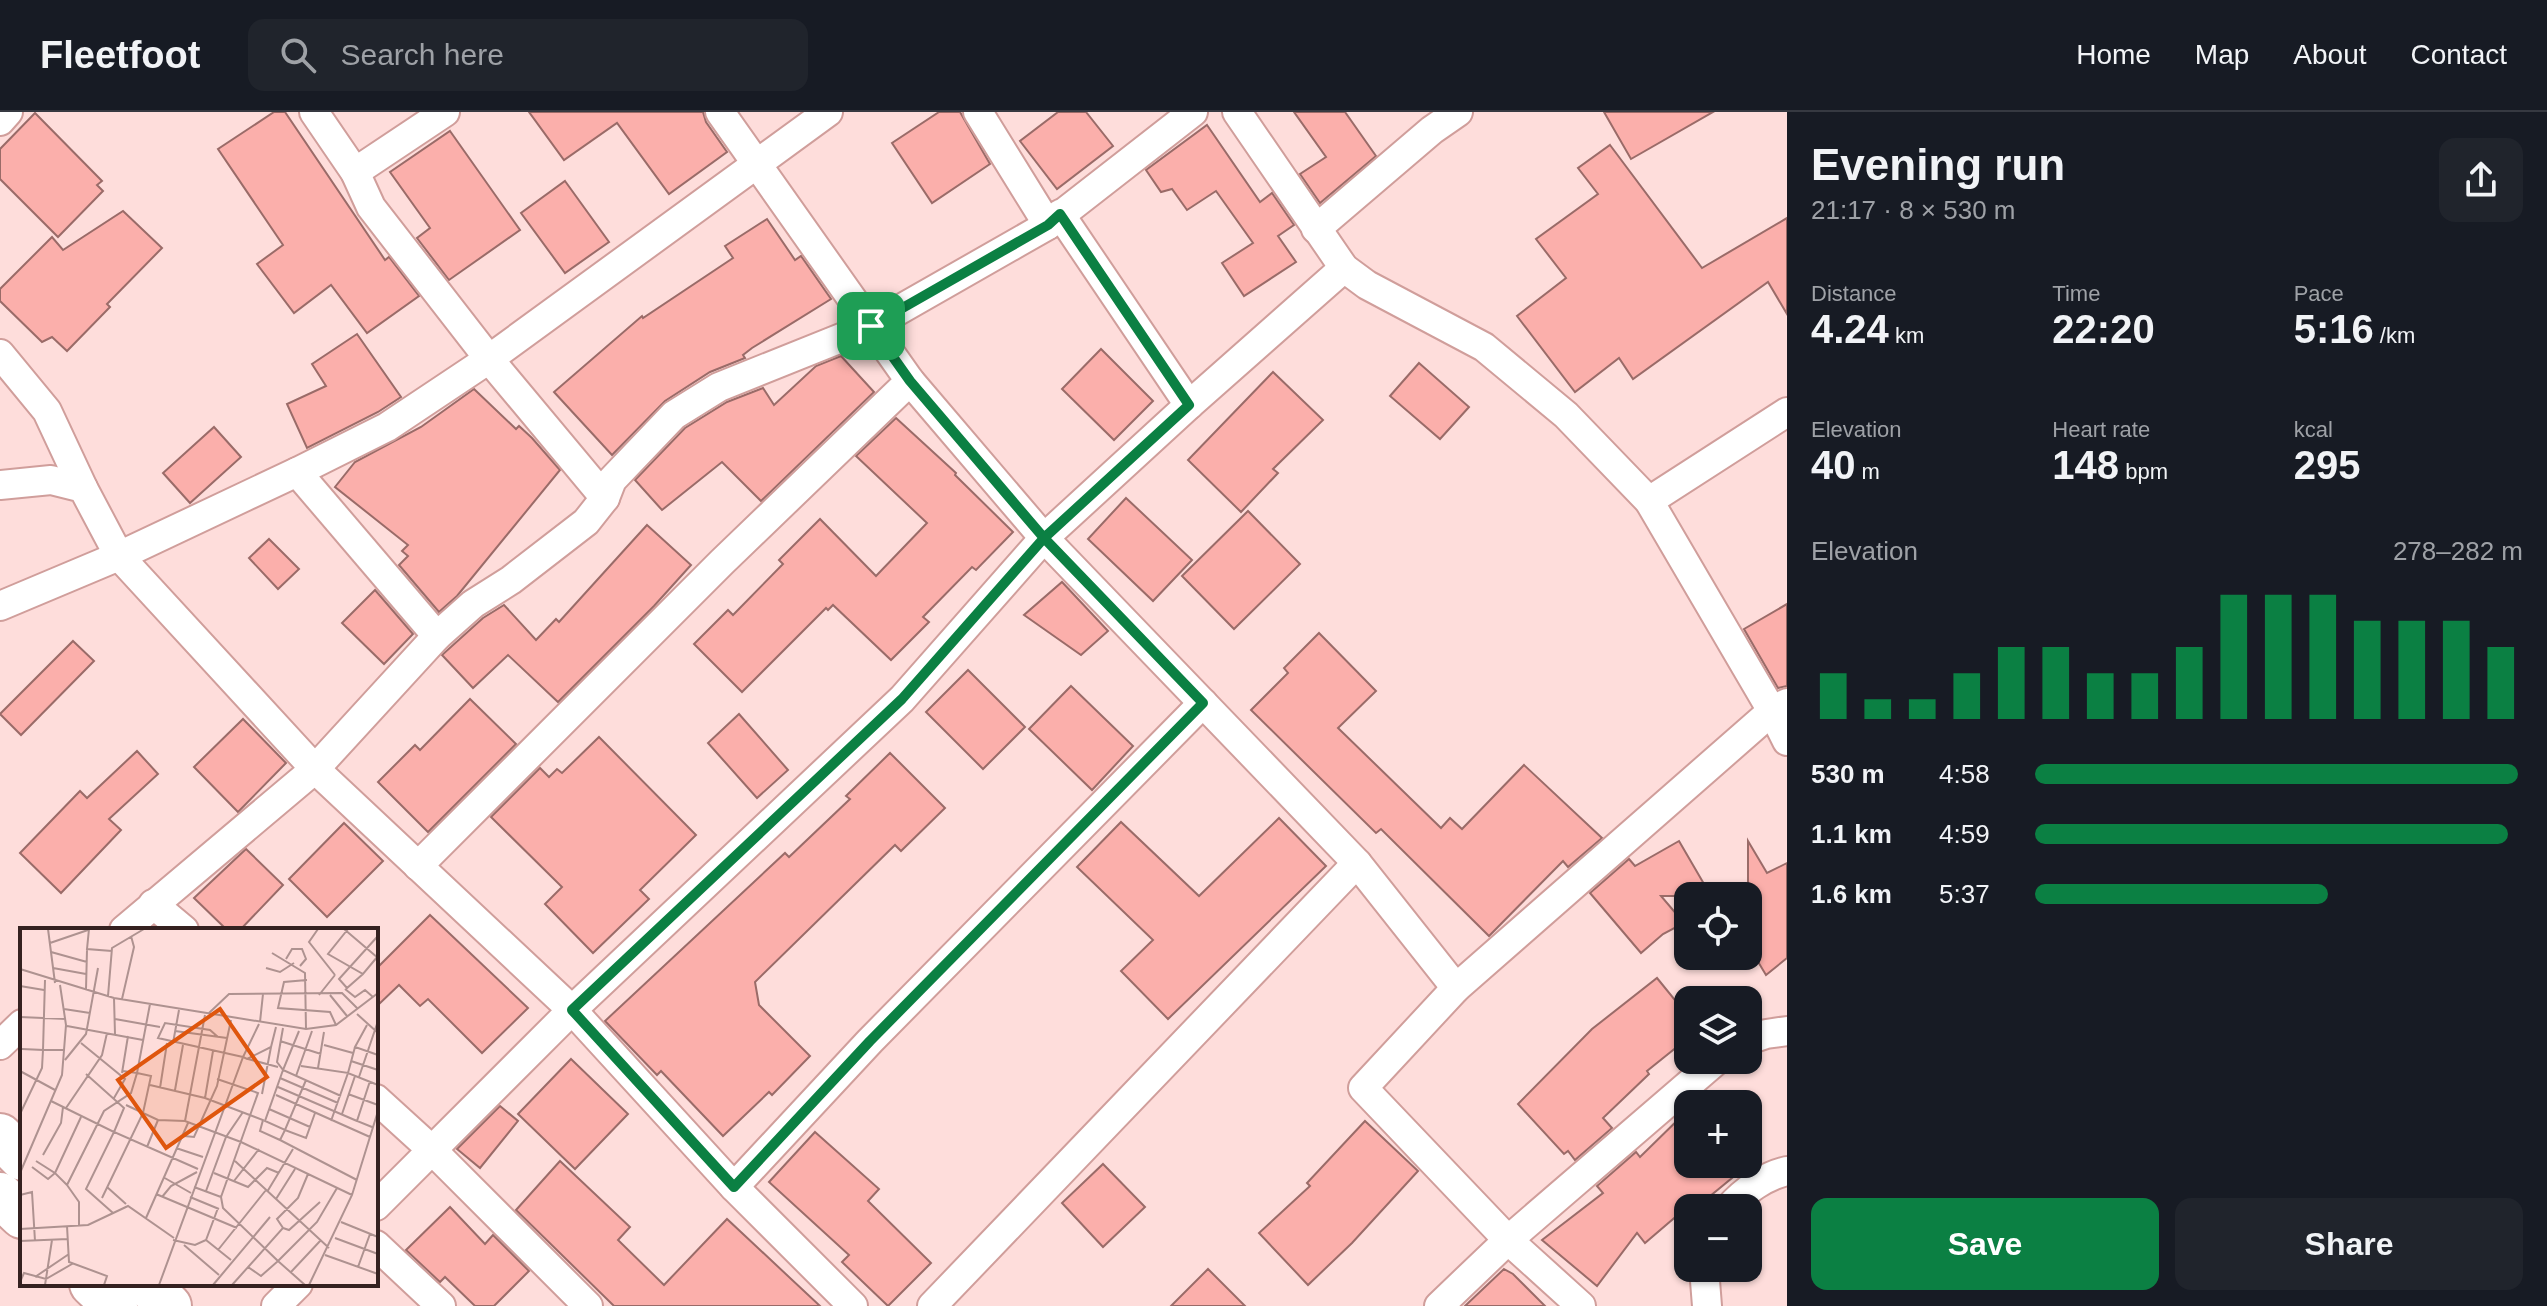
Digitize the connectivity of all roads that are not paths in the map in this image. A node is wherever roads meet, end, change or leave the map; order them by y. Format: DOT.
graph roads {
  1 [pos="8,112"];
  2 [pos="314,112"];
  3 [pos="445,112"];
  4 [pos="720,112"];
  5 [pos="828,112"];
  6 [pos="978,112"];
  7 [pos="1193,112"];
  8 [pos="1237,112"];
  9 [pos="1458,112"];
  10 [pos="0,121"];
  11 [pos="756,165"];
  12 [pos="355,172"];
  13 [pos="1054,220"];
  14 [pos="1316,229"];
  15 [pos="1344,268"];
  16 [pos="871,326"];
  17 [pos="0,354"];
  18 [pos="489,359"];
  19 [pos="910,381"];
  20 [pos="1189,405"];
  21 [pos="1787,412"];
  22 [pos="297,472"];
  23 [pos="0,485"];
  24 [pos="83,488"];
  25 [pos="605,498"];
  26 [pos="1649,501"];
  27 [pos="1044,538"];
  28 [pos="119,556"];
  29 [pos="0,606"];
  30 [pos="437,636"];
  31 [pos="1203,703"];
  32 [pos="1780,707"];
  33 [pos="1787,741"];
  34 [pos="315,769"];
  35 [pos="1357,863"];
  36 [pos="418,866"];
  37 [pos="153,904"];
  38 [pos="126,928"];
  39 [pos="182,928"];
  40 [pos="1456,988"];
  41 [pos="572,1010"];
  42 [pos="20,1026"];
  43 [pos="0,1045"];
  44 [pos="1701,1074"];
  45 [pos="378,1101"];
  46 [pos="0,1136"];
  47 [pos="432,1150"];
  48 [pos="20,1156"];
  49 [pos="1787,1171"];
  50 [pos="734,1187"];
  51 [pos="1744,1194"];
  52 [pos="0,1195"];
  53 [pos="378,1204"];
  54 [pos="20,1214"];
  55 [pos="1508,1240"];
  56 [pos="378,1247"];
  57 [pos="1705,1282"];
  58 [pos="94,1286"];
  59 [pos="149,1286"];
  60 [pos="296,1286"];
  61 [pos="836,1301"];
  62 [pos="115,1306"];
  63 [pos="169,1306"];
  64 [pos="276,1306"];
  65 [pos="441,1306"];
  66 [pos="588,1306"];
  67 [pos="932,1306"];
  68 [pos="1439,1306"];
  69 [pos="1581,1306"];
  70 [pos="1707,1306"];
  1 -- 10 [label="street"];
  2 -- 12 [label="street"];
  3 -- 12 [label="street"];
  4 -- 11 [label="street"];
  5 -- 11 [label="street"];
  6 -- 13 [label="street"];
  7 -- 13 [label="street"];
  8 -- 14 [label="street"];
  9 -- 14 [label="street"];
  11 -- 16 [label="street"];
  11 -- 18 [label="street"];
  12 -- 18 [label="street"];
  13 -- 16 [label="street"];
  13 -- 20 [label="street"];
  14 -- 15 [label="street"];
  15 -- 20 [label="street"];
  15 -- 26 [label="street"];
  16 -- 19 [label="street"];
  16 -- 25 [label="street"];
  17 -- 24 [label="street"];
  18 -- 22 [label="street"];
  18 -- 25 [label="street"];
  19 -- 27 [label="street"];
  19 -- 36 [label="street"];
  20 -- 27 [label="street"];
  21 -- 26 [label="street"];
  22 -- 28 [label="street"];
  22 -- 30 [label="street"];
  23 -- 24 [label="street"];
  24 -- 28 [label="street"];
  25 -- 30 [label="street"];
  26 -- 32 [label="street"];
  27 -- 31 [label="street"];
  27 -- 41 [label="street"];
  28 -- 29 [label="street"];
  28 -- 34 [label="street"];
  30 -- 34 [label="street"];
  31 -- 35 [label="street"];
  31 -- 50 [label="street"];
  32 -- 33 [label="street"];
  32 -- 40 [label="street"];
  34 -- 36 [label="street"];
  34 -- 37 [label="street"];
  35 -- 40 [label="street"];
  35 -- 67 [label="street"];
  36 -- 41 [label="street"];
  37 -- 38 [label="street"];
  37 -- 39 [label="street"];
  40 -- 55 [label="street"];
  41 -- 47 [label="street"];
  41 -- 50 [label="street"];
  42 -- 43 [label="street"];
  44 -- 55 [label="street"];
  45 -- 47 [label="street"];
  46 -- 48 [label="highway"];
  47 -- 53 [label="street"];
  47 -- 66 [label="street"];
  49 -- 51 [label="street"];
  50 -- 61 [label="street"];
  52 -- 54 [label="highway"];
  55 -- 68 [label="street"];
  55 -- 69 [label="street"];
  56 -- 65 [label="street"];
  57 -- 70 [label="street"];
  58 -- 62 [label="highway"];
  59 -- 63 [label="highway"];
  60 -- 64 [label="street"];
}
